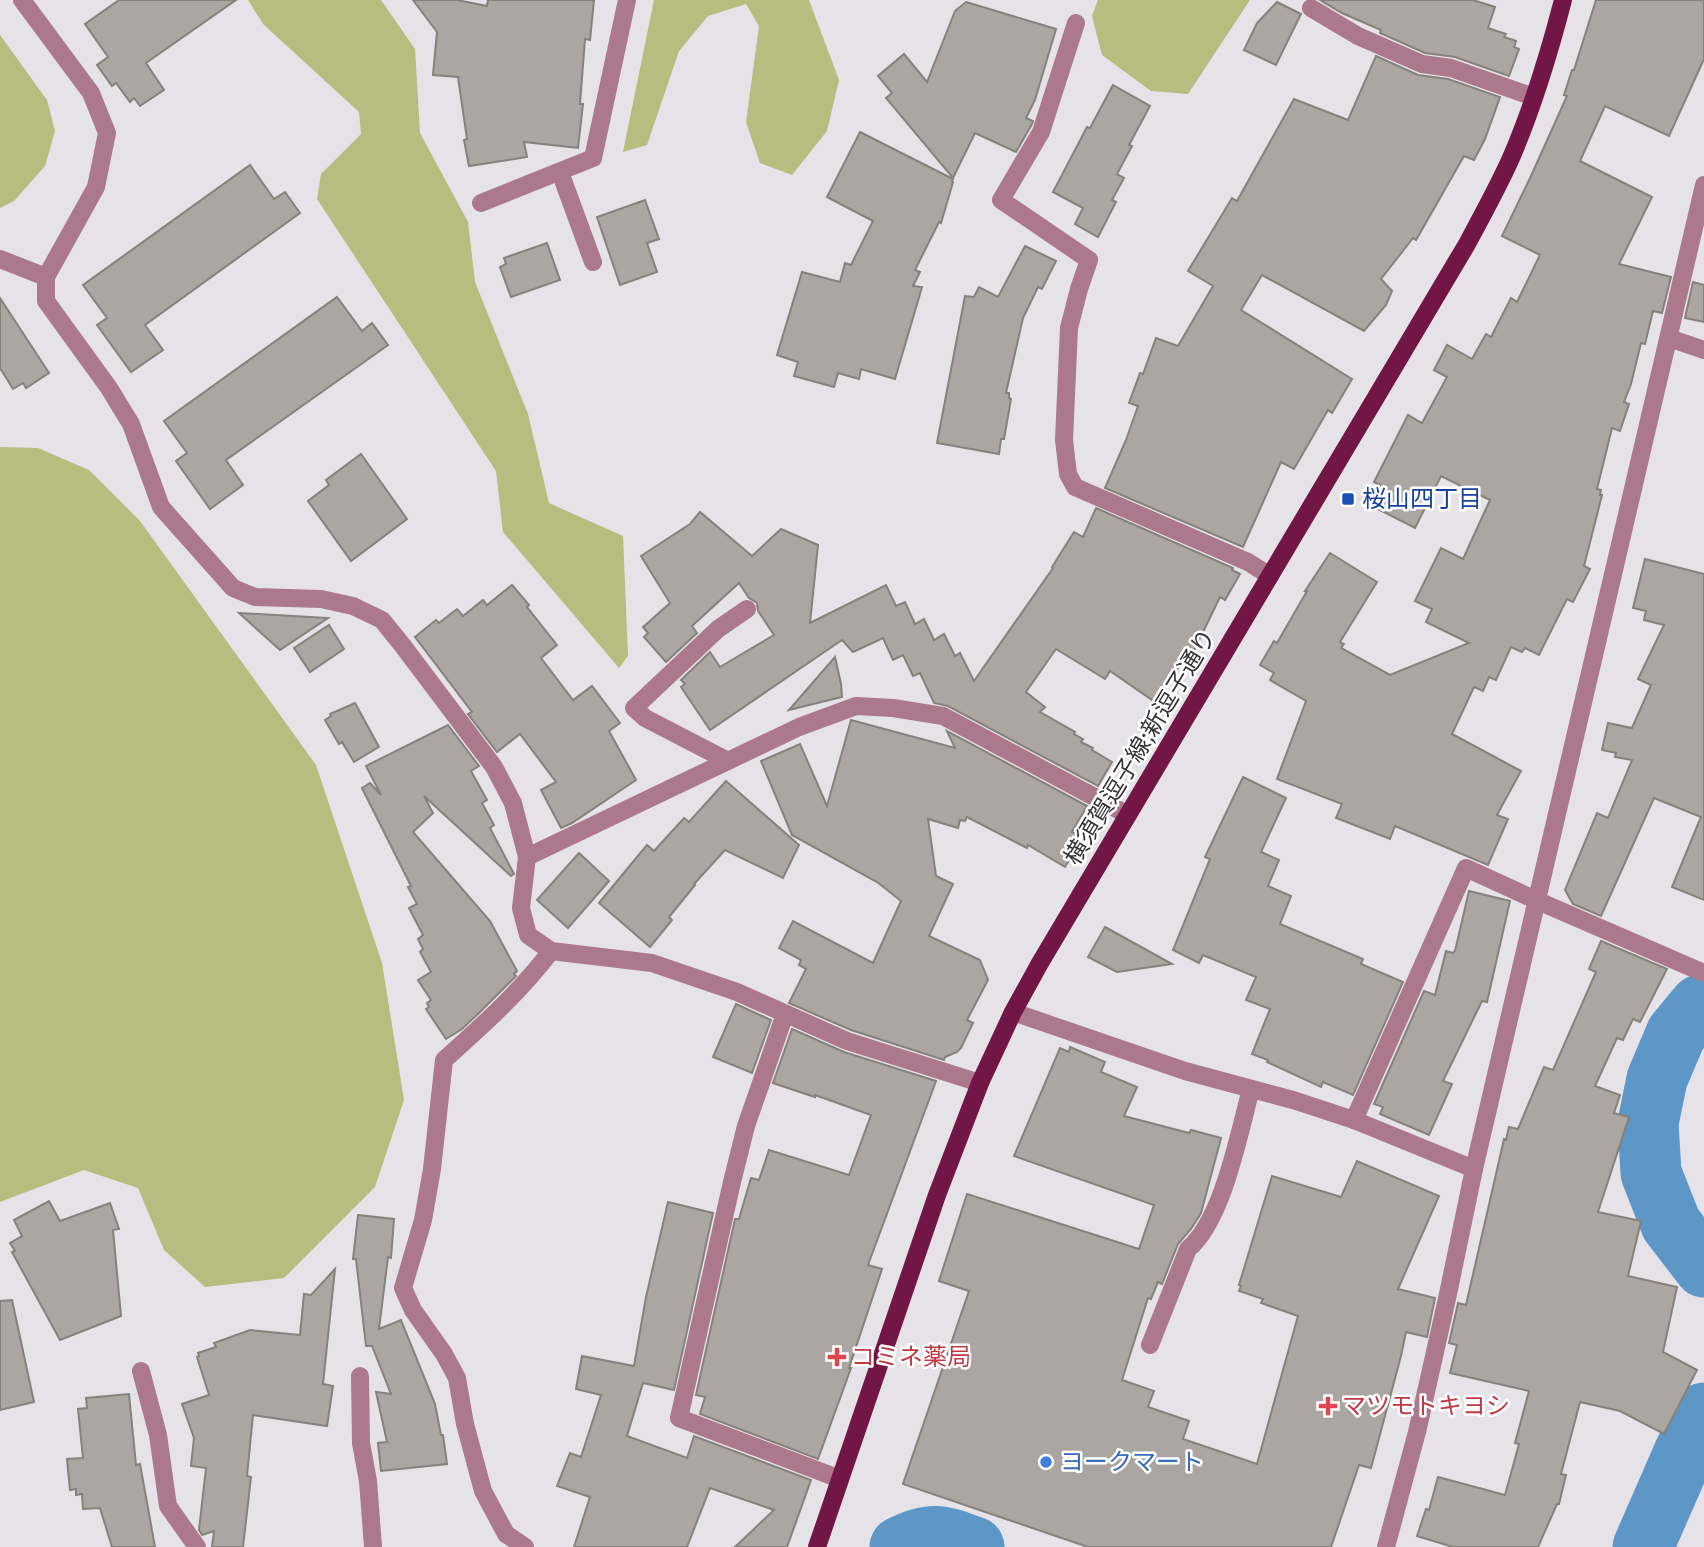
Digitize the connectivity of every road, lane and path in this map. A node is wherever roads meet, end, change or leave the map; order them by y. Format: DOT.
graph roads {
  1 [pos="22,0"];
  2 [pos="627,0"];
  3 [pos="1563,0"];
  4 [pos="1311,8"];
  5 [pos="1076,23"];
  6 [pos="1534,97"];
  7 [pos="560,172"];
  8 [pos="1704,185"];
  9 [pos="481,203"];
  10 [pos="0,259"];
  11 [pos="593,262"];
  12 [pos="46,276"];
  13 [pos="1669,338"];
  14 [pos="1704,350"];
  15 [pos="1270,576"];
  16 [pos="747,609"];
  17 [pos="728,761"];
  18 [pos="1128,816"];
  19 [pos="527,856"];
  20 [pos="1538,901"];
  21 [pos="551,951"];
  22 [pos="1704,973"];
  23 [pos="1013,1012"];
  24 [pos="785,1014"];
  25 [pos="980,1083"];
  26 [pos="1251,1089"];
  27 [pos="1354,1120"];
  28 [pos="1474,1169"];
  29 [pos="1150,1345"];
  30 [pos="141,1371"];
  31 [pos="360,1376"];
  32 [pos="840,1479"];
  33 [pos="197,1547"];
  34 [pos="373,1547"];
  35 [pos="525,1547"];
  36 [pos="817,1547"];
  37 [pos="1386,1547"];
  1 -- 12 [label="street"];
  2 -- 7 [label="street"];
  3 -- 6 [label="main road, 横須賀逗子線;新逗子通り"];
  4 -- 6 [label="street"];
  5 -- 15 [label="street"];
  6 -- 15 [label="main road, 横須賀逗子線;新逗子通り"];
  7 -- 9 [label="street"];
  7 -- 11 [label="street"];
  8 -- 13 [label="street"];
  10 -- 12 [label="street"];
  12 -- 19 [label="street"];
  13 -- 14 [label="street"];
  13 -- 20 [label="street"];
  15 -- 18 [label="main road, 横須賀逗子線;新逗子通り"];
  16 -- 17 [label="street"];
  17 -- 18 [label="street"];
  17 -- 19 [label="street"];
  18 -- 23 [label="main road, 横須賀逗子線;新逗子通り"];
  19 -- 21 [label="street"];
  20 -- 22 [label="street"];
  20 -- 27 [label="street"];
  20 -- 28 [label="street"];
  21 -- 24 [label="street"];
  21 -- 35 [label="street"];
  23 -- 25 [label="main road, 横須賀逗子線;新逗子通り"];
  23 -- 26 [label="street"];
  24 -- 25 [label="street"];
  24 -- 32 [label="street"];
  25 -- 32 [label="main road, 横須賀逗子線;新逗子通り"];
  26 -- 27 [label="street"];
  26 -- 29 [label="street"];
  27 -- 28 [label="street"];
  28 -- 37 [label="street"];
  30 -- 33 [label="street"];
  31 -- 34 [label="street"];
  32 -- 36 [label="main road, 横須賀逗子線;新逗子通り"];
}
